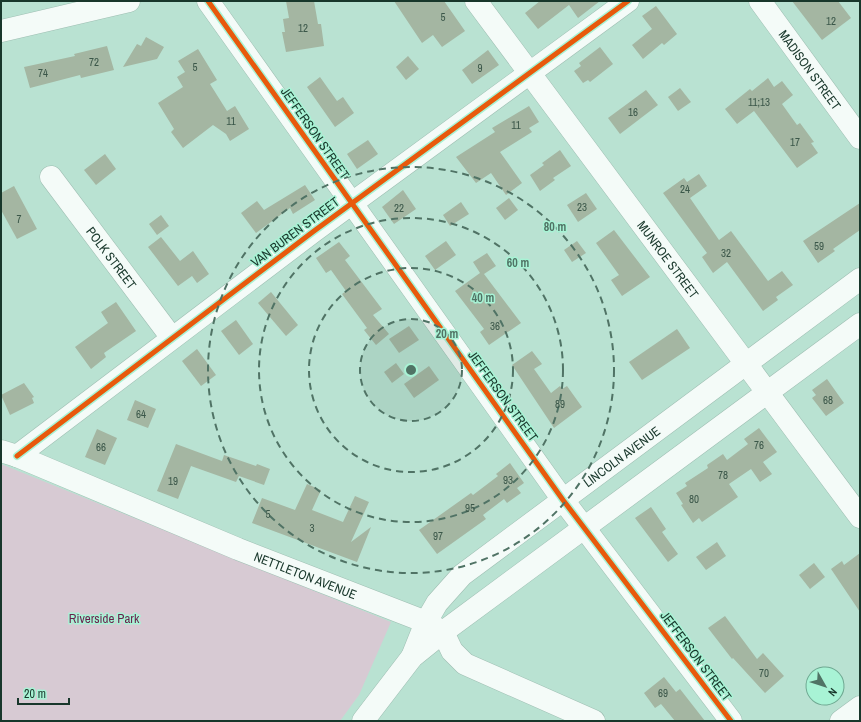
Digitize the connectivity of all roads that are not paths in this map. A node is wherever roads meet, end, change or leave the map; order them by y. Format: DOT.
graph roads {
  1 [pos="129,1"];
  2 [pos="208,1"];
  3 [pos="476,1"];
  4 [pos="628,1"];
  5 [pos="760,1"];
  6 [pos="1,31"];
  7 [pos="529,72"];
  8 [pos="860,138"];
  9 [pos="51,177"];
  10 [pos="351,204"];
  11 [pos="860,279"];
  12 [pos="860,324"];
  13 [pos="172,338"];
  14 [pos="746,364"];
  15 [pos="767,393"];
  16 [pos="9,454"];
  17 [pos="563,500"];
  18 [pos="860,517"];
  19 [pos="584,527"];
  20 [pos="434,627"];
  21 [pos="860,707"];
  22 [pos="363,721"];
  23 [pos="594,721"];
  24 [pos="731,721"];
  25 [pos="841,721"];
  1 -- 6 [label="street"];
  2 -- 10 [label="street, JEFFERSON STREET"];
  3 -- 7 [label="street, MUNROE STREET"];
  4 -- 7 [label="street, VAN BUREN STREET"];
  5 -- 8 [label="street, MADISON STREET"];
  7 -- 10 [label="street, VAN BUREN STREET"];
  7 -- 14 [label="street, MUNROE STREET"];
  9 -- 13 [label="street, POLK STREET"];
  10 -- 13 [label="street, VAN BUREN STREET"];
  10 -- 17 [label="street, JEFFERSON STREET"];
  11 -- 14 [label="street, LINCOLN AVENUE"];
  12 -- 15 [label="street"];
  13 -- 16 [label="street, VAN BUREN STREET"];
  14 -- 15 [label="street, MUNROE STREET"];
  14 -- 17 [label="street, LINCOLN AVENUE"];
  15 -- 18 [label="street, MUNROE STREET"];
  15 -- 19 [label="street"];
  16 -- 20 [label="street, NETTLETON AVENUE"];
  17 -- 19 [label="street, JEFFERSON STREET"];
  17 -- 20 [label="street, LINCOLN AVENUE"];
  19 -- 20 [label="street"];
  19 -- 24 [label="street, JEFFERSON STREET"];
  20 -- 22 [label="street, LINCOLN AVENUE"];
  20 -- 23 [label="street"];
  21 -- 25 [label="street"];
}
